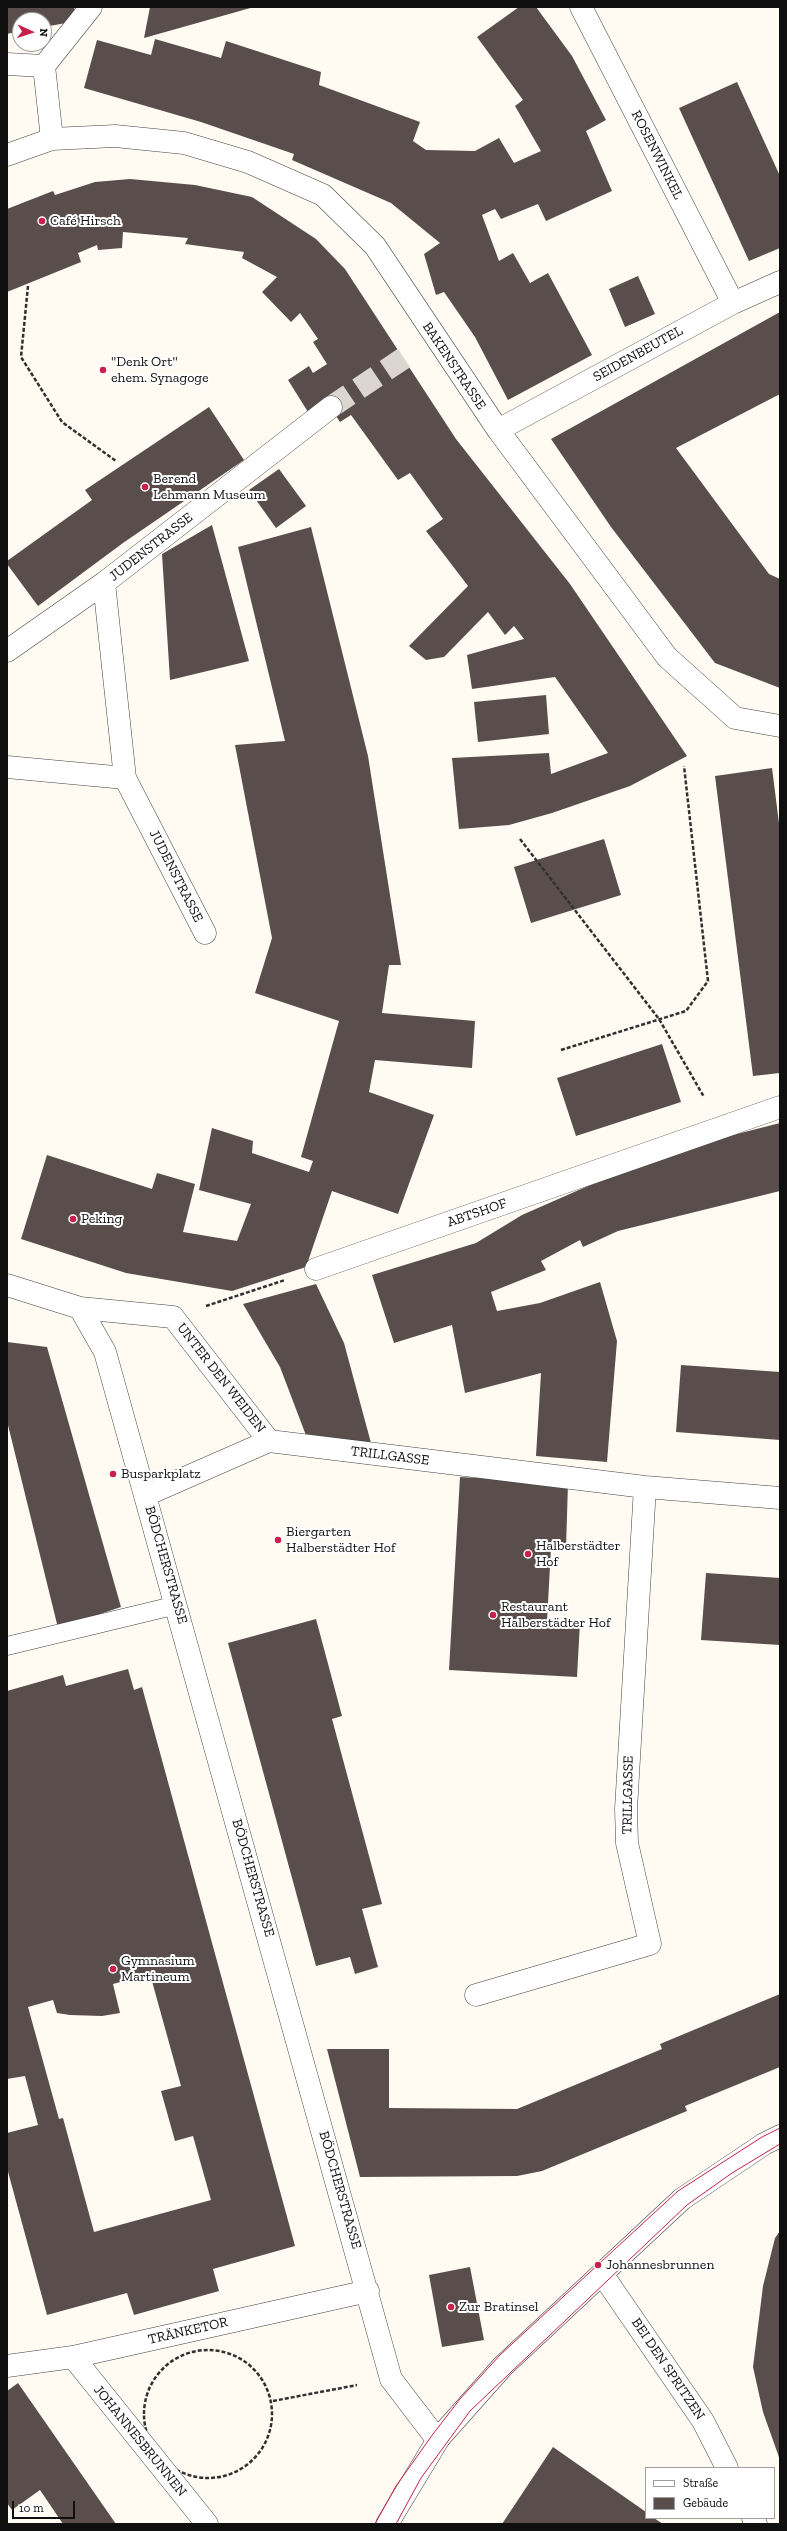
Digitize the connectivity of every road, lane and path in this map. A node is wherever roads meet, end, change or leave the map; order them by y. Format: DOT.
graph roads {
  1 [pos="91,7"];
  2 [pos="581,7"];
  3 [pos="7,64"];
  4 [pos="44,66"];
  5 [pos="52,139"];
  6 [pos="7,155"];
  7 [pos="780,282"];
  8 [pos="28,286"];
  9 [pos="733,303"];
  10 [pos="330,407"];
  11 [pos="498,430"];
  12 [pos="116,461"];
  13 [pos="104,583"];
  14 [pos="7,651"];
  15 [pos="780,726"];
  16 [pos="684,766"];
  17 [pos="7,767"];
  18 [pos="125,778"];
  19 [pos="520,839"];
  20 [pos="205,933"];
  21 [pos="659,1019"];
  22 [pos="561,1050"];
  23 [pos="780,1107"];
  24 [pos="721,1127"];
  25 [pos="316,1269"];
  26 [pos="7,1285"];
  27 [pos="80,1308"];
  28 [pos="173,1317"];
  29 [pos="269,1441"];
  30 [pos="645,1487"];
  31 [pos="146,1495"];
  32 [pos="780,1498"];
  33 [pos="177,1605"];
  34 [pos="7,1646"];
  35 [pos="476,1995"];
  36 [pos="780,2136"];
  37 [pos="602,2274"];
  38 [pos="368,2291"];
  39 [pos="73,2357"];
  40 [pos="7,2366"];
  41 [pos="391,2379"];
  42 [pos="273,2401"];
  43 [pos="439,2438"];
  44 [pos="726,2467"];
  45 [pos="207,2524"];
  46 [pos="387,2524"];
  1 -- 4 [label="street"];
  2 -- 9 [label="street, ROSENWINKEL"];
  3 -- 4 [label="street"];
  4 -- 5 [label="street"];
  5 -- 6 [label="street, BAKENSTRASSE"];
  5 -- 11 [label="street, BAKENSTRASSE"];
  7 -- 9 [label="street, SEIDENBEUTEL"];
  8 -- 12 [label="path"];
  9 -- 11 [label="street, SEIDENBEUTEL"];
  10 -- 13 [label="street, JUDENSTRASSE"];
  11 -- 15 [label="street, BAKENSTRASSE"];
  13 -- 14 [label="street, JUDENSTRASSE"];
  13 -- 18 [label="street, JUDENSTRASSE"];
  16 -- 21 [label="path"];
  17 -- 18 [label="street"];
  18 -- 20 [label="street, JUDENSTRASSE"];
  19 -- 21 [label="path"];
  21 -- 22 [label="path"];
  21 -- 24 [label="path"];
  23 -- 24 [label="street, ABTSHOF"];
  24 -- 25 [label="street, ABTSHOF"];
  25 -- 28 [label="path"];
  26 -- 27 [label="street, UNTER DEN WEIDEN"];
  27 -- 28 [label="street, UNTER DEN WEIDEN"];
  27 -- 31 [label="street, BÖDCHERSTRASSE"];
  28 -- 29 [label="street, UNTER DEN WEIDEN"];
  29 -- 30 [label="street, TRILLGASSE"];
  29 -- 31 [label="street"];
  30 -- 32 [label="street, TRILLGASSE"];
  30 -- 35 [label="street, TRILLGASSE"];
  31 -- 33 [label="street, BÖDCHERSTRASSE"];
  33 -- 34 [label="lane"];
  33 -- 38 [label="street, BÖDCHERSTRASSE"];
  36 -- 37 [label="street"];
  37 -- 43 [label="street"];
  37 -- 44 [label="street, BEI DEN SPRITZEN"];
  38 -- 39 [label="street, TRÄNKETOR"];
  38 -- 41 [label="street, BÖDCHERSTRASSE"];
  39 -- 40 [label="street, TRÄNKETOR"];
  39 -- 45 [label="street, JOHANNESBRUNNEN"];
  41 -- 42 [label="path"];
  41 -- 43 [label="street, BÖDCHERSTRASSE"];
  42 -- 42 [label="path"];
  43 -- 46 [label="street"];
}
